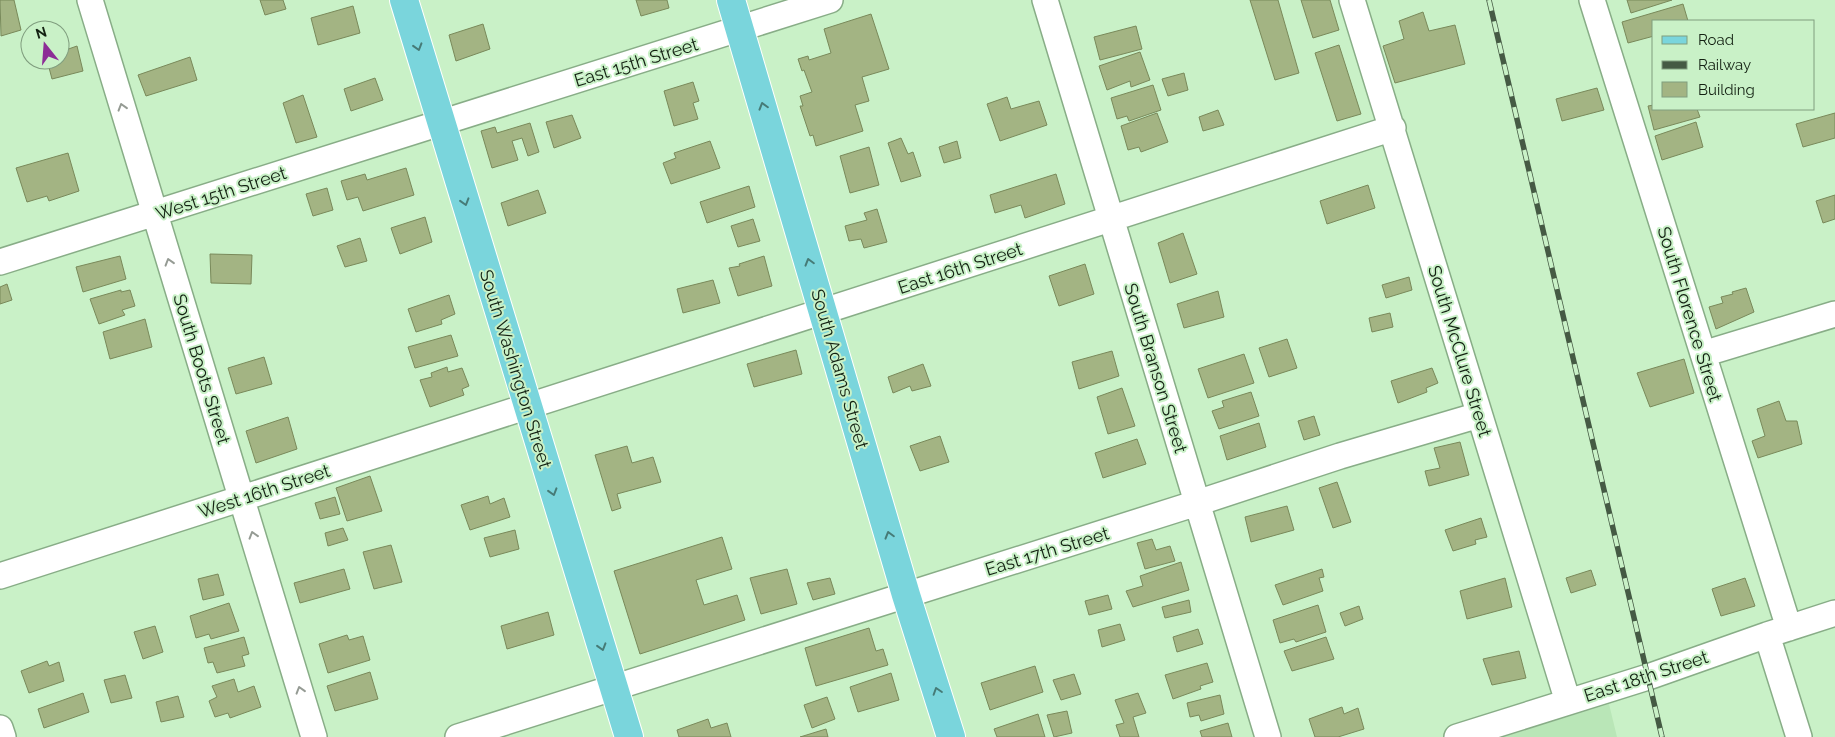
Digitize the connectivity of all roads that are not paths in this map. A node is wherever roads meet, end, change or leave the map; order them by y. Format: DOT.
graph roads {
  1 [pos="90,0"];
  2 [pos="404,0"];
  3 [pos="731,0"];
  4 [pos="830,0"];
  5 [pos="1045,0"];
  6 [pos="1352,0"];
  7 [pos="1592,0"];
  8 [pos="740,30"];
  9 [pos="442,123"];
  10 [pos="1393,128"];
  11 [pos="155,214"];
  12 [pos="1111,219"];
  13 [pos="0,262"];
  14 [pos="824,312"];
  15 [pos="1835,314"];
  16 [pos="1703,354"];
  17 [pos="527,407"];
  18 [pos="1479,415"];
  19 [pos="242,498"];
  20 [pos="1197,503"];
  21 [pos="0,576"];
  22 [pos="906,595"];
  23 [pos="1835,613"];
  24 [pos="1778,631"];
  25 [pos="614,686"];
  26 [pos="1568,702"];
  27 [pos="0,728"];
  28 [pos="3,737"];
  29 [pos="314,737"];
  30 [pos="458,737"];
  31 [pos="628,737"];
  32 [pos="952,737"];
  33 [pos="1268,737"];
  34 [pos="1457,737"];
  35 [pos="1799,737"];
  11 -- 1 [label="street, South Boots Street, one-way"];
  2 -- 9 [label="main road, South Washington Street, one-way"];
  3 -- 8 [label="main road, South Adams Street"];
  4 -- 8 [label="street, East 15th Street"];
  5 -- 12 [label="street, South Branson Street"];
  6 -- 10 [label="street, South McClure Street"];
  7 -- 16 [label="street, South Florence Street"];
  8 -- 9 [label="street, East 15th Street"];
  14 -- 8 [label="main road, South Adams Street, one-way"];
  9 -- 11 [label="street, West 15th Street"];
  9 -- 17 [label="main road, South Washington Street, one-way"];
  10 -- 12 [label="street, East 16th Street"];
  10 -- 18 [label="street, South McClure Street"];
  11 -- 13 [label="street, West 15th Street"];
  19 -- 11 [label="street, South Boots Street, one-way"];
  12 -- 14 [label="street, East 16th Street"];
  12 -- 20 [label="street, South Branson Street"];
  14 -- 17 [label="street, East 16th Street"];
  22 -- 14 [label="main road, South Adams Street, one-way"];
  15 -- 16 [label="street"];
  16 -- 24 [label="street, South Florence Street"];
  17 -- 19 [label="street, West 16th Street"];
  17 -- 25 [label="main road, South Washington Street, one-way"];
  18 -- 20 [label="street, East 17th Street"];
  18 -- 26 [label="street, South McClure Street"];
  19 -- 21 [label="street, West 16th Street"];
  29 -- 19 [label="street, South Boots Street, one-way"];
  20 -- 22 [label="street, East 17th Street"];
  20 -- 33 [label="street, South Branson Street"];
  22 -- 25 [label="street, East 17th Street"];
  32 -- 22 [label="main road, South Adams Street, one-way"];
  23 -- 24 [label="street, East 18th Street"];
  24 -- 26 [label="street, East 18th Street"];
  24 -- 35 [label="street, South Florence Street"];
  25 -- 30 [label="street, East 17th Street"];
  25 -- 31 [label="main road, South Washington Street"];
  26 -- 34 [label="street, East 18th Street"];
  27 -- 28 [label="street"];
}
